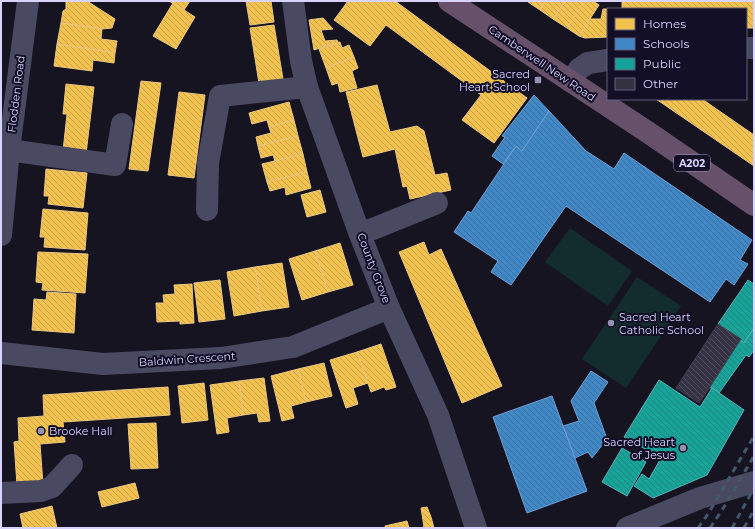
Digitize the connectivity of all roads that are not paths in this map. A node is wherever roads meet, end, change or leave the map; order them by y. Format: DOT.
graph roads {
  1 [pos="28,1"];
  2 [pos="293,1"];
  3 [pos="452,2"];
  4 [pos="607,60"];
  5 [pos="570,81"];
  6 [pos="307,87"];
  7 [pos="7,122"];
  8 [pos="122,124"];
  9 [pos="9,150"];
  10 [pos="437,203"];
  11 [pos="754,205"];
  12 [pos="207,210"];
  13 [pos="360,232"];
  14 [pos="1,235"];
  15 [pos="389,308"];
  16 [pos="1,353"];
  17 [pos="72,465"];
  18 [pos="754,482"];
  19 [pos="1,493"];
  20 [pos="476,528"];
  21 [pos="627,528"];
  1 -- 7 [label="street, Flodden Road"];
  2 -- 6 [label="street, County Grove"];
  3 -- 5 [label="highway, Camberwell New Road / A202"];
  4 -- 5 [label="street"];
  5 -- 11 [label="highway, Camberwell New Road / A202"];
  6 -- 12 [label="street"];
  6 -- 13 [label="street, County Grove"];
  7 -- 9 [label="street, Flodden Road"];
  8 -- 9 [label="street"];
  9 -- 14 [label="street, Flodden Road"];
  10 -- 13 [label="street"];
  13 -- 15 [label="street, County Grove"];
  15 -- 16 [label="street, Baldwin Crescent"];
  15 -- 20 [label="street, County Grove"];
  17 -- 19 [label="street"];
  18 -- 21 [label="street"];
}
